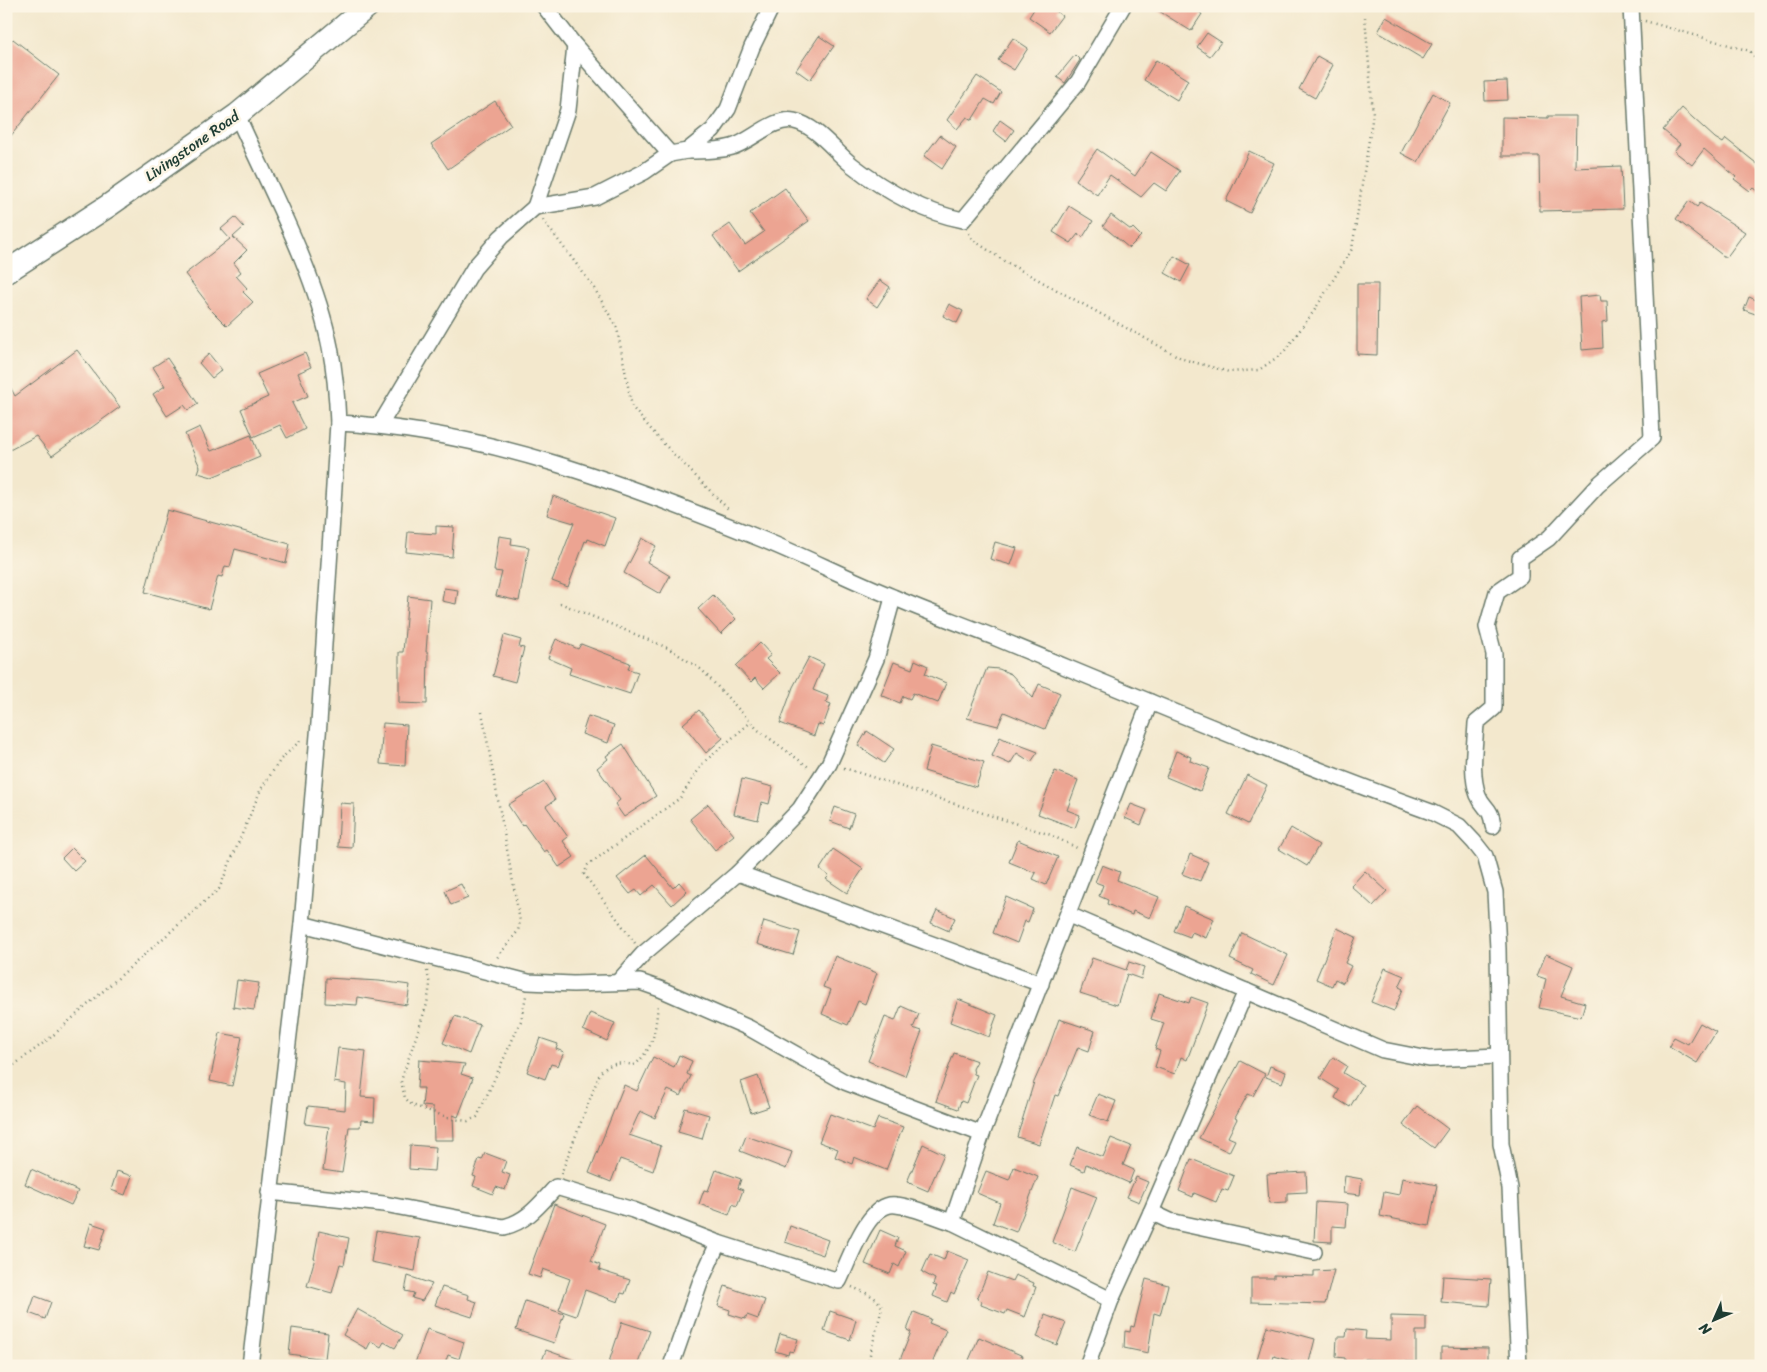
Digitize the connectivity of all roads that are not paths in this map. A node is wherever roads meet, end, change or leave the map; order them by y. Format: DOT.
graph roads {
  1 [pos="368,6"];
  2 [pos="544,6"];
  3 [pos="772,6"];
  4 [pos="1123,6"];
  5 [pos="1632,12"];
  6 [pos="575,46"];
  7 [pos="237,115"];
  8 [pos="687,151"];
  9 [pos="670,154"];
  10 [pos="535,207"];
  11 [pos="6,272"];
  12 [pos="338,423"];
  13 [pos="380,425"];
  14 [pos="894,598"];
  15 [pos="1150,702"];
  16 [pos="1493,826"];
  17 [pos="738,873"];
  18 [pos="1069,915"];
  19 [pos="302,924"];
  20 [pos="619,981"];
  21 [pos="1041,984"];
  22 [pos="1246,991"];
  23 [pos="1499,1056"];
  24 [pos="982,1134"];
  25 [pos="269,1192"];
  26 [pos="1151,1212"];
  27 [pos="952,1222"];
  28 [pos="718,1243"];
  29 [pos="1314,1252"];
  30 [pos="1111,1300"];
  31 [pos="250,1366"];
  32 [pos="671,1366"];
  33 [pos="1087,1366"];
  34 [pos="1520,1366"];
  1 -- 7 [label="highway, Livingstone Road"];
  2 -- 6 [label="street"];
  3 -- 8 [label="street"];
  4 -- 8 [label="street"];
  5 -- 16 [label="street"];
  6 -- 9 [label="street"];
  6 -- 10 [label="street"];
  7 -- 11 [label="highway, Livingstone Road"];
  7 -- 12 [label="street"];
  8 -- 9 [label="street"];
  9 -- 10 [label="street"];
  10 -- 13 [label="street"];
  12 -- 13 [label="street"];
  12 -- 19 [label="street"];
  13 -- 14 [label="street"];
  14 -- 15 [label="street"];
  14 -- 17 [label="street"];
  15 -- 18 [label="street"];
  15 -- 23 [label="street"];
  17 -- 20 [label="street"];
  17 -- 21 [label="street"];
  18 -- 21 [label="street"];
  18 -- 22 [label="street"];
  19 -- 20 [label="street"];
  19 -- 25 [label="street"];
  20 -- 24 [label="street"];
  21 -- 24 [label="street"];
  22 -- 23 [label="street"];
  22 -- 26 [label="street"];
  23 -- 34 [label="street"];
  24 -- 27 [label="street"];
  25 -- 28 [label="street"];
  25 -- 31 [label="street"];
  26 -- 29 [label="street"];
  26 -- 30 [label="street"];
  27 -- 28 [label="street"];
  27 -- 30 [label="street"];
  28 -- 32 [label="street"];
  30 -- 33 [label="street"];
}
